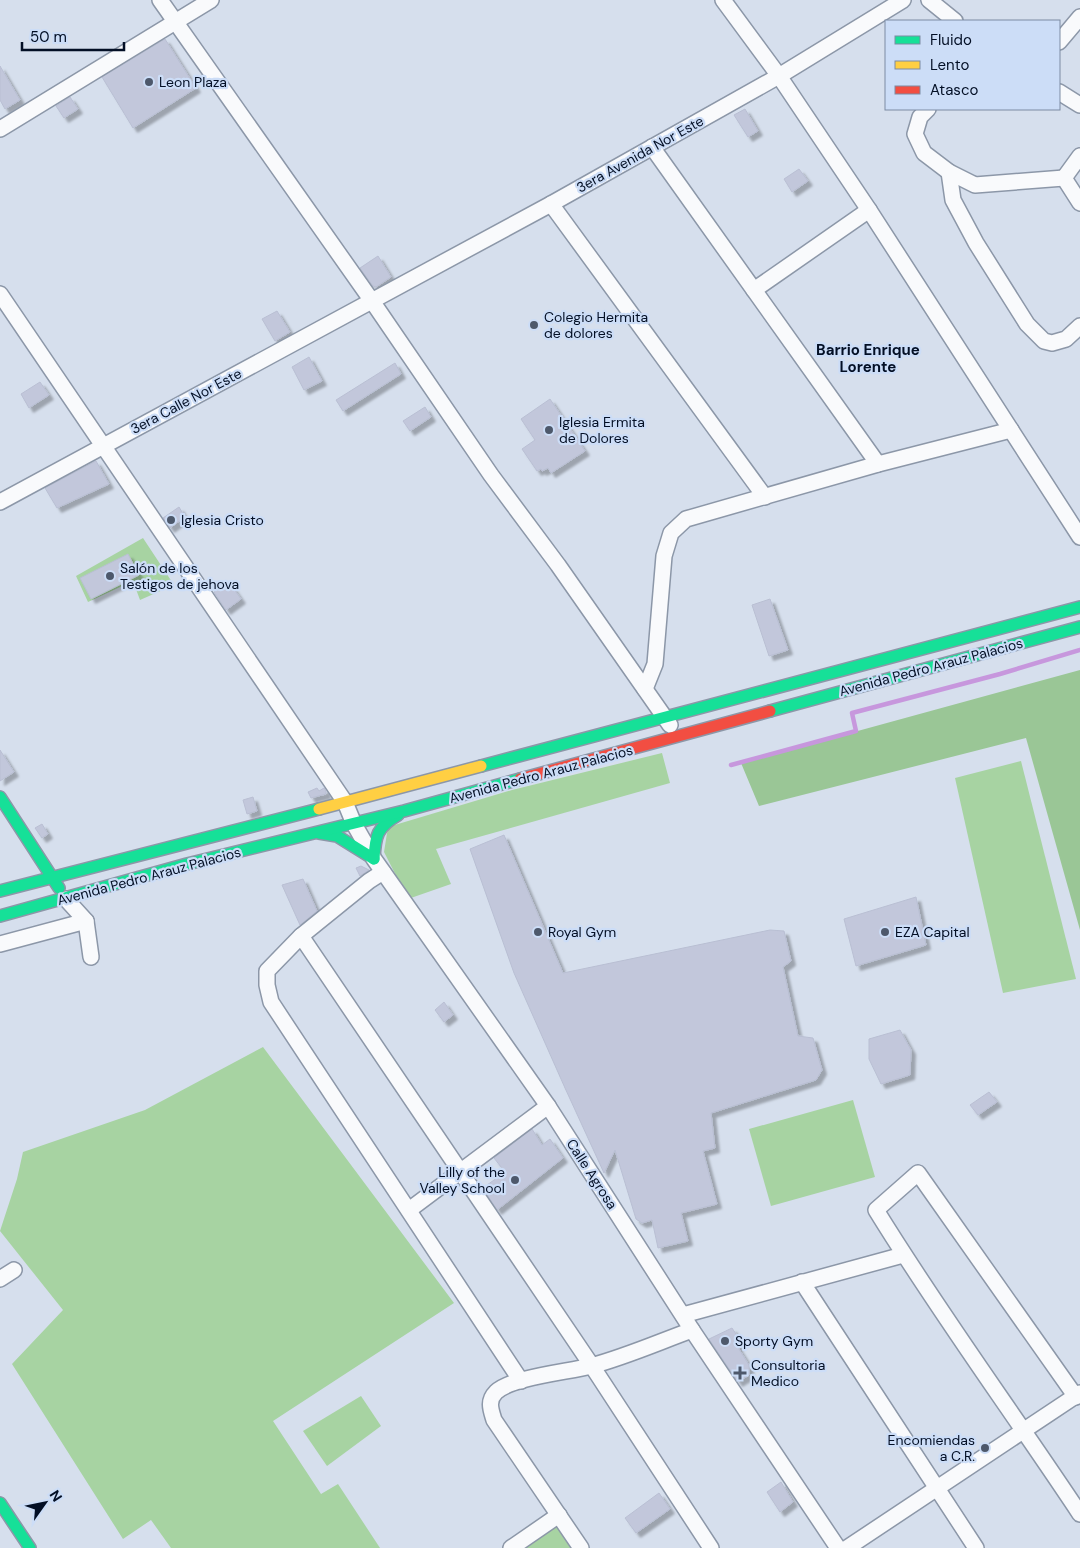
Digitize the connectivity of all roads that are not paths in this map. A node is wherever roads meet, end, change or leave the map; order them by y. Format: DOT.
graph roads {
  1 [pos="160,0"];
  2 [pos="210,0"];
  3 [pos="723,0"];
  4 [pos="903,0"];
  5 [pos="928,0"];
  6 [pos="1080,17"];
  7 [pos="954,20"];
  8 [pos="176,22"];
  9 [pos="1060,41"];
  10 [pos="779,76"];
  11 [pos="1060,93"];
  12 [pos="1080,105"];
  13 [pos="927,110"];
  14 [pos="0,129"];
  15 [pos="652,147"];
  16 [pos="1080,156"];
  17 [pos="949,172"];
  18 [pos="1064,178"];
  19 [pos="1080,203"];
  20 [pos="551,204"];
  21 [pos="869,210"];
  22 [pos="754,290"];
  23 [pos="0,294"];
  24 [pos="372,301"];
  25 [pos="1080,326"];
  26 [pos="1011,430"];
  27 [pos="103,446"];
  28 [pos="878,464"];
  29 [pos="765,496"];
  30 [pos="0,502"];
  31 [pos="1080,538"];
  32 [pos="1080,607"];
  33 [pos="1080,627"];
  34 [pos="969,636"];
  35 [pos="972,656"];
  36 [pos="818,677"];
  37 [pos="645,689"];
  38 [pos="824,696"];
  39 [pos="664,716"];
  40 [pos="678,736"];
  41 [pos="0,797"];
  42 [pos="345,802"];
  43 [pos="404,811"];
  44 [pos="354,824"];
  45 [pos="319,833"];
  46 [pos="183,843"];
  47 [pos="374,859"];
  48 [pos="187,864"];
  49 [pos="383,872"];
  50 [pos="52,876"];
  51 [pos="0,891"];
  52 [pos="66,899"];
  53 [pos="0,916"];
  54 [pos="86,921"];
  55 [pos="301,936"];
  56 [pos="0,944"];
  57 [pos="91,957"];
  58 [pos="548,1106"];
  59 [pos="460,1172"];
  60 [pos="409,1210"];
  61 [pos="904,1255"];
  62 [pos="14,1270"];
  63 [pos="0,1279"];
  64 [pos="802,1282"];
  65 [pos="683,1315"];
  66 [pos="692,1330"];
  67 [pos="592,1366"];
  68 [pos="521,1381"];
  69 [pos="1078,1395"];
  70 [pos="1025,1431"];
  71 [pos="937,1489"];
  72 [pos="0,1503"];
  73 [pos="1080,1514"];
  74 [pos="559,1515"];
  75 [pos="30,1548"];
  76 [pos="510,1548"];
  77 [pos="581,1548"];
  78 [pos="711,1548"];
  79 [pos="838,1548"];
  80 [pos="847,1548"];
  81 [pos="976,1548"];
  1 -- 8 [label="street"];
  2 -- 8 [label="street"];
  3 -- 10 [label="street"];
  4 -- 10 [label="street, 3era Avenida Nor Este"];
  5 -- 7 [label="street"];
  6 -- 9 [label="street"];
  8 -- 14 [label="street"];
  8 -- 24 [label="street"];
  10 -- 15 [label="street, 3era Avenida Nor Este"];
  10 -- 21 [label="street"];
  11 -- 12 [label="street"];
  13 -- 17 [label="street"];
  15 -- 20 [label="street, 3era Avenida Nor Este"];
  15 -- 22 [label="street"];
  16 -- 18 [label="street"];
  17 -- 18 [label="street"];
  17 -- 25 [label="street"];
  18 -- 19 [label="street"];
  20 -- 24 [label="street, 3era Avenida Nor Este"];
  20 -- 29 [label="street"];
  21 -- 22 [label="street"];
  21 -- 26 [label="street"];
  22 -- 28 [label="street"];
  23 -- 27 [label="street, Calle Agrosa"];
  24 -- 27 [label="street, 3era Calle Nor Este"];
  24 -- 37 [label="street"];
  26 -- 28 [label="street"];
  26 -- 31 [label="street"];
  27 -- 30 [label="street, 3era Calle Nor Este"];
  27 -- 42 [label="street, Calle Agrosa"];
  28 -- 29 [label="street"];
  29 -- 37 [label="street"];
  32 -- 34 [label="street, Avenida Pedro Arauz Palacios"];
  33 -- 35 [label="street, Avenida Pedro Arauz Palacios"];
  34 -- 35 [label="street"];
  34 -- 36 [label="street, Avenida Pedro Arauz Palacios"];
  35 -- 38 [label="street, Avenida Pedro Arauz Palacios"];
  36 -- 38 [label="street"];
  36 -- 39 [label="street, Avenida Pedro Arauz Palacios"];
  37 -- 39 [label="street"];
  38 -- 40 [label="street, Avenida Pedro Arauz Palacios"];
  39 -- 40 [label="street"];
  39 -- 42 [label="street, Avenida Pedro Arauz Palacios"];
  40 -- 43 [label="street, Avenida Pedro Arauz Palacios"];
  41 -- 50 [label="street"];
  42 -- 44 [label="street, Calle Agrosa"];
  42 -- 46 [label="street, Avenida Pedro Arauz Palacios"];
  43 -- 44 [label="street, Avenida Pedro Arauz Palacios"];
  43 -- 47 [label="street"];
  44 -- 45 [label="street, Avenida Pedro Arauz Palacios"];
  44 -- 47 [label="street, Calle Agrosa"];
  45 -- 47 [label="street"];
  45 -- 48 [label="street, Avenida Pedro Arauz Palacios"];
  46 -- 48 [label="street"];
  46 -- 50 [label="street, Avenida Pedro Arauz Palacios"];
  47 -- 49 [label="street, Calle Agrosa"];
  48 -- 52 [label="street, Avenida Pedro Arauz Palacios"];
  49 -- 55 [label="street"];
  49 -- 58 [label="street, Calle Agrosa"];
  50 -- 51 [label="street, Avenida Pedro Arauz Palacios"];
  50 -- 52 [label="street"];
  52 -- 53 [label="street, Avenida Pedro Arauz Palacios"];
  52 -- 54 [label="street"];
  54 -- 56 [label="street"];
  54 -- 57 [label="street"];
  55 -- 59 [label="street"];
  55 -- 60 [label="street"];
  58 -- 59 [label="street"];
  58 -- 65 [label="street, Calle Agrosa"];
  59 -- 60 [label="street"];
  59 -- 67 [label="street"];
  60 -- 68 [label="street"];
  61 -- 64 [label="street"];
  61 -- 69 [label="street"];
  61 -- 70 [label="street"];
  62 -- 63 [label="street"];
  64 -- 65 [label="street"];
  64 -- 71 [label="street"];
  65 -- 66 [label="street, Calle Agrosa"];
  66 -- 67 [label="street"];
  66 -- 79 [label="street, Calle Agrosa"];
  67 -- 68 [label="street"];
  67 -- 78 [label="street"];
  68 -- 74 [label="street"];
  69 -- 70 [label="street"];
  70 -- 71 [label="street"];
  70 -- 73 [label="street"];
  71 -- 80 [label="street"];
  71 -- 81 [label="street"];
  72 -- 75 [label="street"];
  74 -- 76 [label="street"];
  74 -- 77 [label="street"];
}
